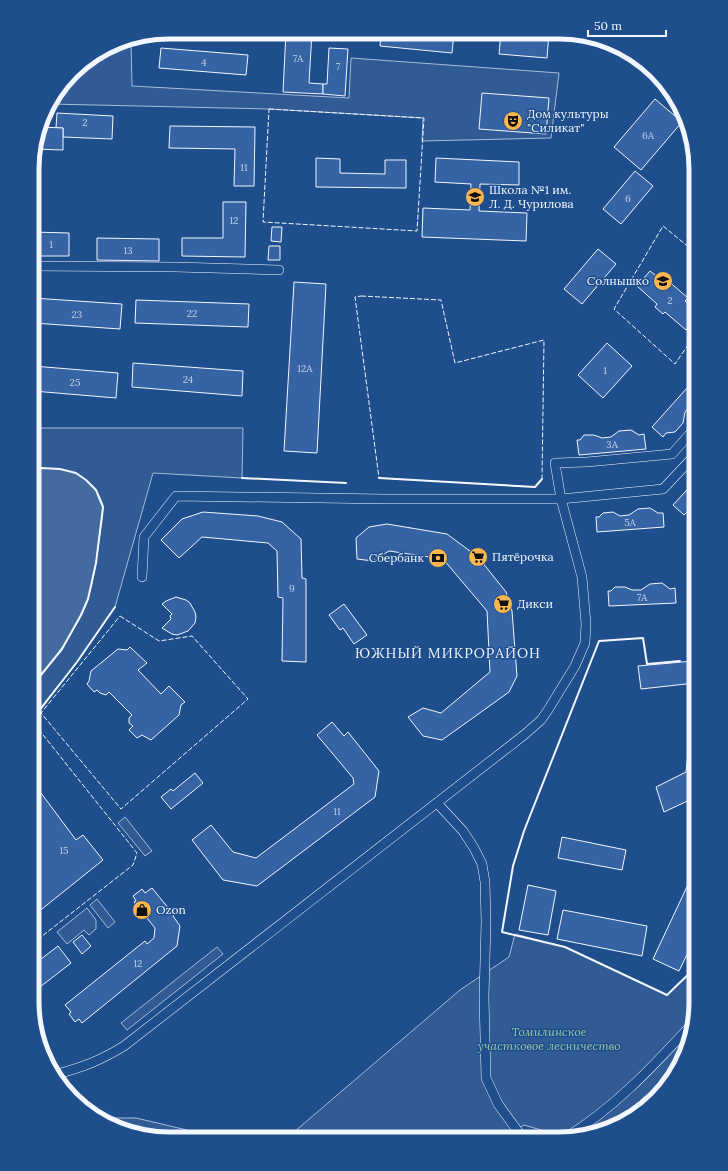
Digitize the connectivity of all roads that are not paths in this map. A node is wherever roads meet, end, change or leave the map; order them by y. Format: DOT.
graph roads {
  1 [pos="39,266"];
  2 [pos="279,270"];
  3 [pos="689,435"];
  4 [pos="689,461"];
  5 [pos="560,499"];
  6 [pos="142,577"];
  7 [pos="437,803"];
  8 [pos="686,1030"];
  9 [pos="60,1073"];
  10 [pos="576,1131"];
  11 [pos="518,1132"];
  1 -- 2 [label="street"];
  3 -- 5 [label="street"];
  4 -- 5 [label="street"];
  5 -- 6 [label="street"];
  5 -- 7 [label="street"];
  7 -- 9 [label="street"];
  7 -- 11 [label="street"];
  8 -- 10 [label="street"];
}
